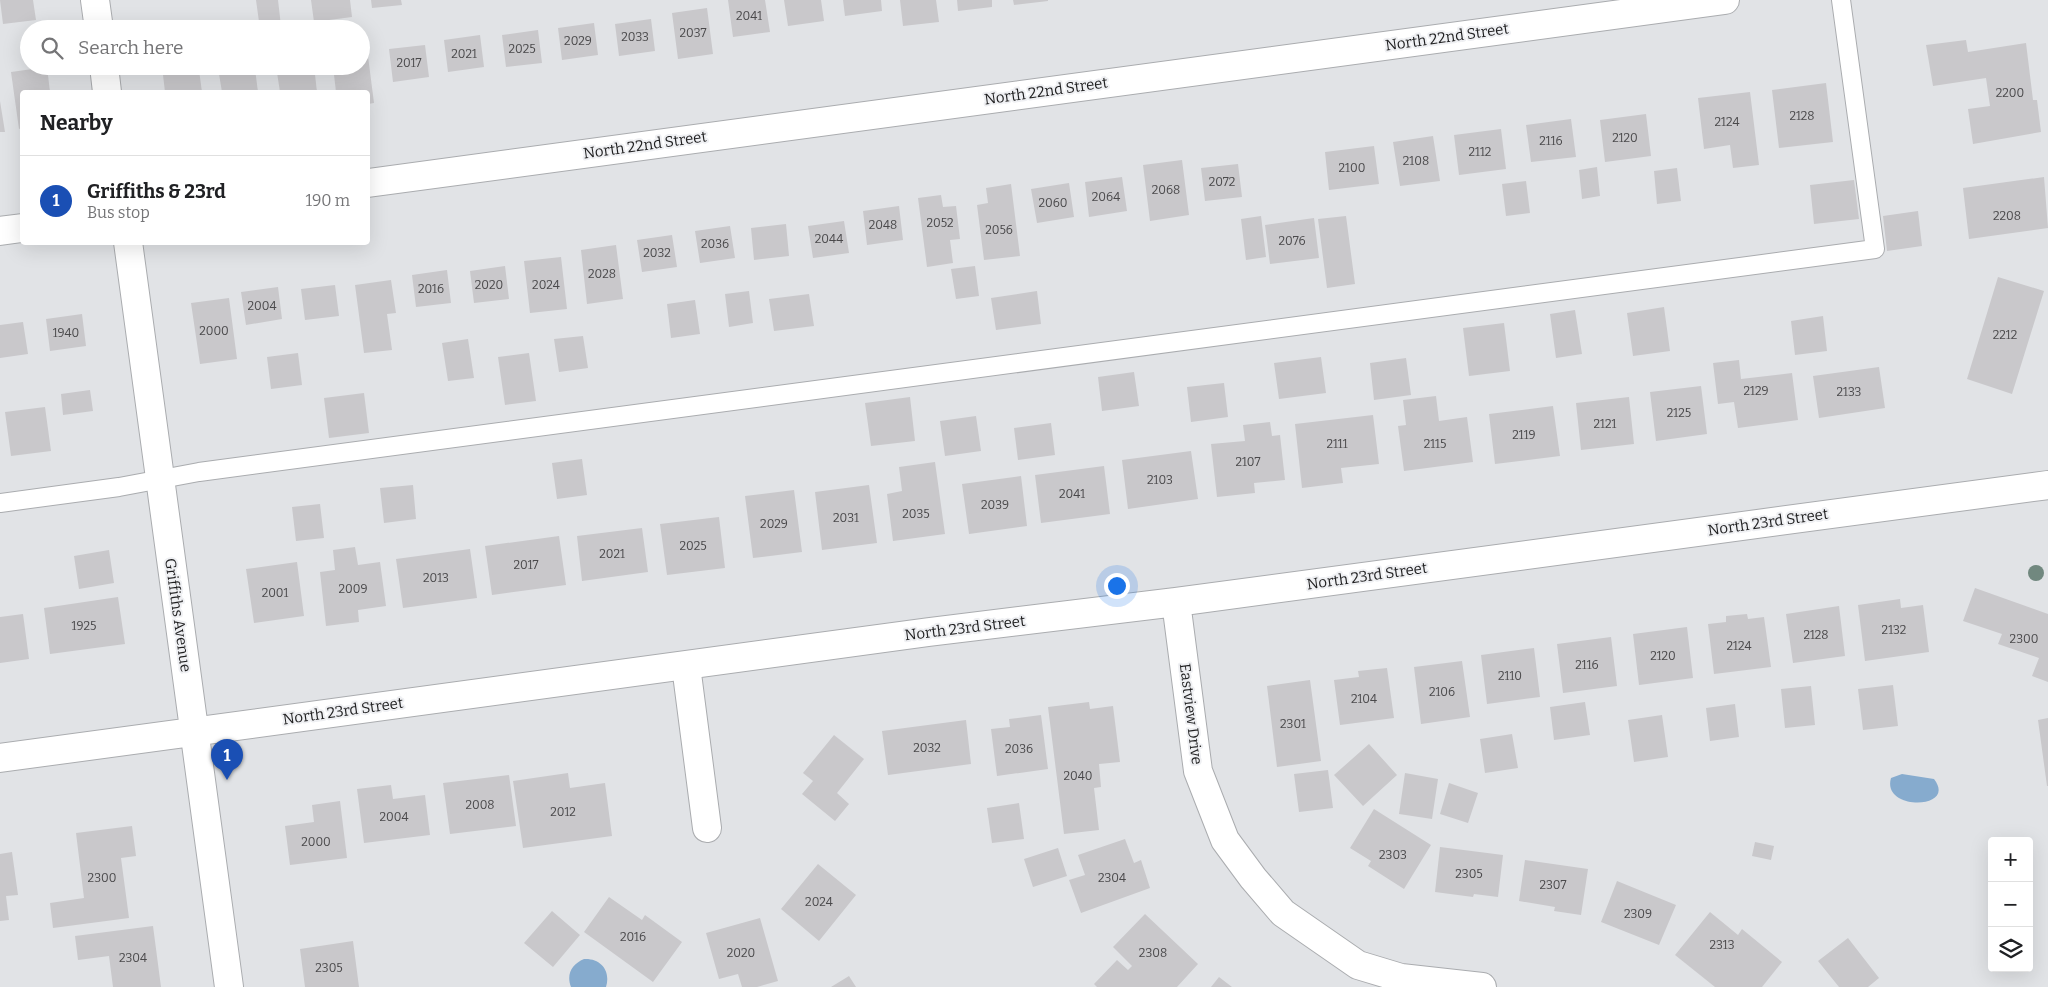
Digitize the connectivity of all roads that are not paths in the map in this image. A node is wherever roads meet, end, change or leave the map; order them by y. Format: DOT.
graph roads {
  1 [pos="95,0"];
  2 [pos="1725,0"];
  3 [pos="1841,0"];
  4 [pos="98,20"];
  5 [pos="105,75"];
  6 [pos="107,90"];
  7 [pos="370,183"];
  8 [pos="20,228"];
  9 [pos="0,231"];
  10 [pos="128,245"];
  11 [pos="159,478"];
  12 [pos="2048,485"];
  13 [pos="0,503"];
  14 [pos="1176,602"];
  15 [pos="686,666"];
  16 [pos="195,732"];
  17 [pos="0,758"];
  18 [pos="706,828"];
  19 [pos="229,987"];
  20 [pos="1482,987"];
  1 -- 4 [label="street"];
  2 -- 7 [label="street, North 22nd Street"];
  3 -- 11 [label="lane"];
  5 -- 6 [label="street"];
  8 -- 9 [label="street"];
  10 -- 11 [label="street, Griffiths Avenue"];
  11 -- 13 [label="lane"];
  11 -- 16 [label="street, Griffiths Avenue"];
  12 -- 14 [label="street, North 23rd Street"];
  14 -- 15 [label="street, North 23rd Street"];
  14 -- 20 [label="street, Eastview Drive"];
  15 -- 16 [label="street, North 23rd Street"];
  15 -- 18 [label="street"];
  16 -- 17 [label="street, North 23rd Street"];
  16 -- 19 [label="street, Griffiths Avenue"];
}
